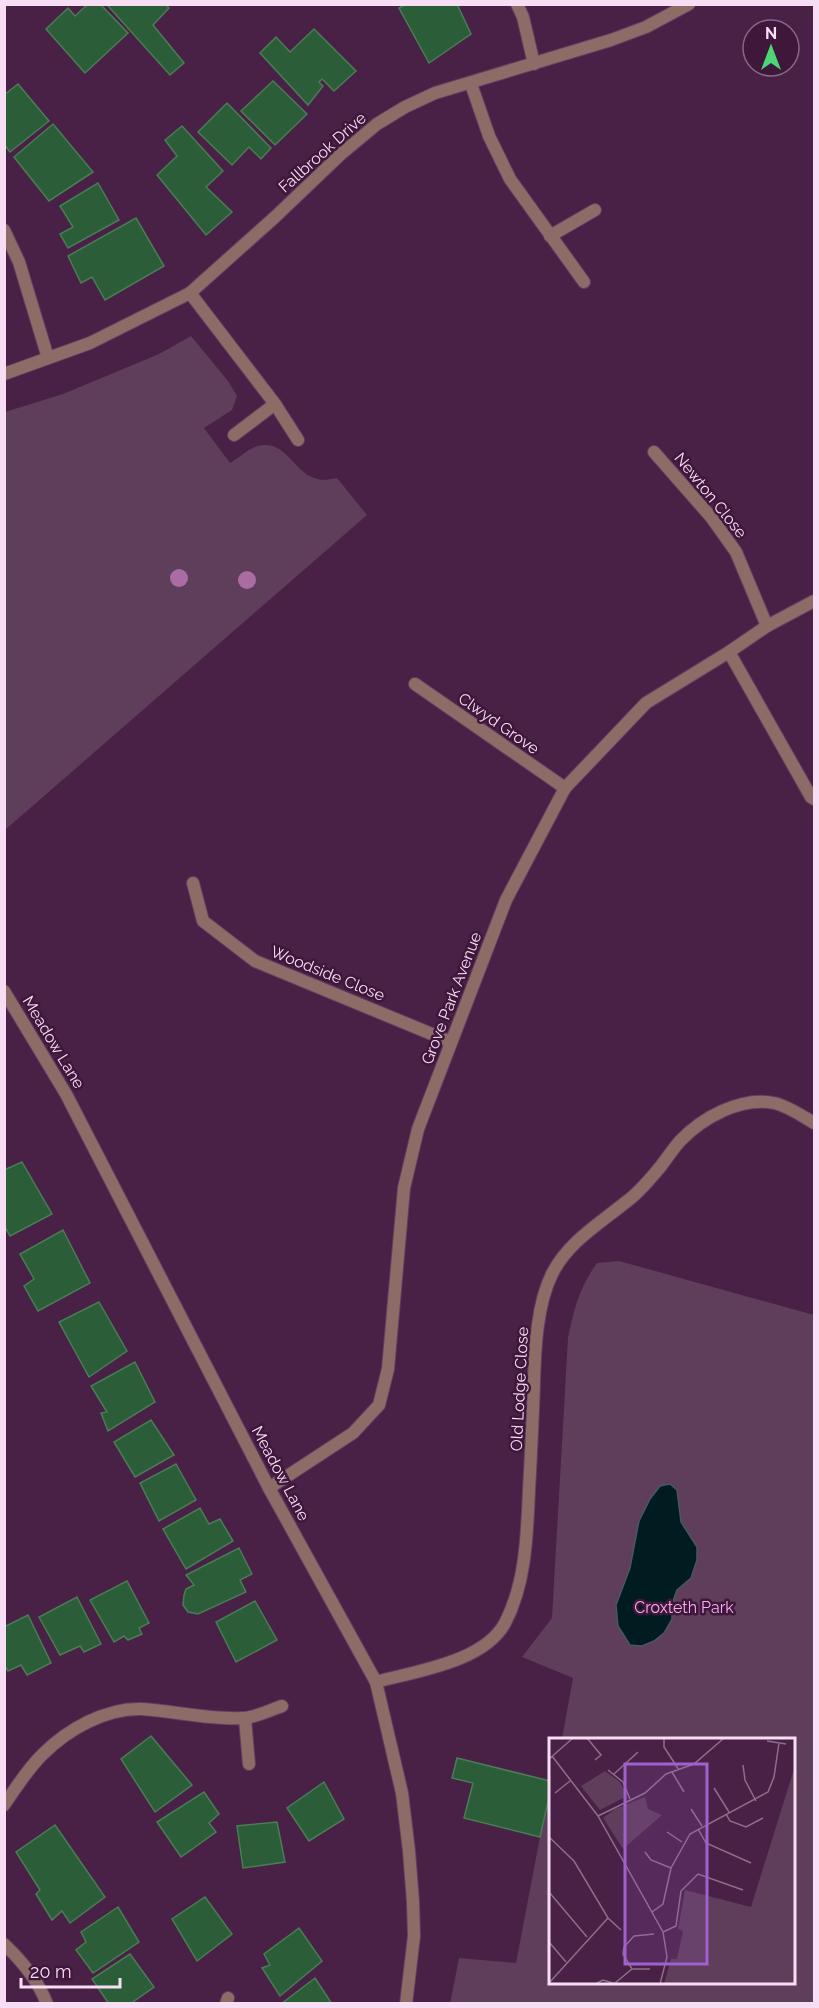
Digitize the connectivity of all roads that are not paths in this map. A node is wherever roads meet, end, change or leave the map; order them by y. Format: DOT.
graph roads {
  1 [pos="517,4"];
  2 [pos="689,4"];
  3 [pos="534,64"];
  4 [pos="471,84"];
  5 [pos="595,210"];
  6 [pos="4,230"];
  7 [pos="550,236"];
  8 [pos="584,282"];
  9 [pos="190,293"];
  10 [pos="48,358"];
  11 [pos="4,374"];
  12 [pos="275,404"];
  13 [pos="234,435"];
  14 [pos="298,440"];
  15 [pos="654,452"];
  16 [pos="814,602"];
  17 [pos="767,626"];
  18 [pos="729,652"];
  19 [pos="415,684"];
  20 [pos="565,788"];
  21 [pos="814,799"];
  22 [pos="193,883"];
  23 [pos="4,991"];
  24 [pos="451,1042"];
  25 [pos="814,1123"];
  26 [pos="269,1488"];
  27 [pos="376,1682"];
  28 [pos="282,1706"];
  29 [pos="245,1719"];
  30 [pos="249,1764"];
  31 [pos="4,1805"];
  32 [pos="4,1944"];
  33 [pos="47,2004"];
  34 [pos="406,2004"];
  1 -- 3 [label="street"];
  2 -- 3 [label="street, Fallbrook Drive"];
  3 -- 4 [label="street, Fallbrook Drive"];
  4 -- 7 [label="street"];
  4 -- 9 [label="street, Fallbrook Drive"];
  5 -- 7 [label="street"];
  6 -- 10 [label="street"];
  7 -- 8 [label="street"];
  9 -- 10 [label="street, Fallbrook Drive"];
  9 -- 12 [label="street"];
  10 -- 11 [label="street, Fallbrook Drive"];
  12 -- 13 [label="street"];
  12 -- 14 [label="street"];
  15 -- 17 [label="street, Newton Close"];
  16 -- 17 [label="street, Grove Park Avenue"];
  17 -- 18 [label="street, Grove Park Avenue"];
  18 -- 20 [label="street, Grove Park Avenue"];
  18 -- 21 [label="street"];
  19 -- 20 [label="street, Clwyd Grove"];
  20 -- 24 [label="street, Grove Park Avenue"];
  22 -- 24 [label="street, Woodside Close"];
  23 -- 26 [label="street, Meadow Lane"];
  24 -- 26 [label="street, Grove Park Avenue"];
  25 -- 27 [label="street, Old Lodge Close"];
  26 -- 27 [label="street, Meadow Lane"];
  27 -- 34 [label="street, Meadow Lane"];
  28 -- 29 [label="street"];
  29 -- 30 [label="street"];
  29 -- 31 [label="street"];
  32 -- 33 [label="street"];
}
